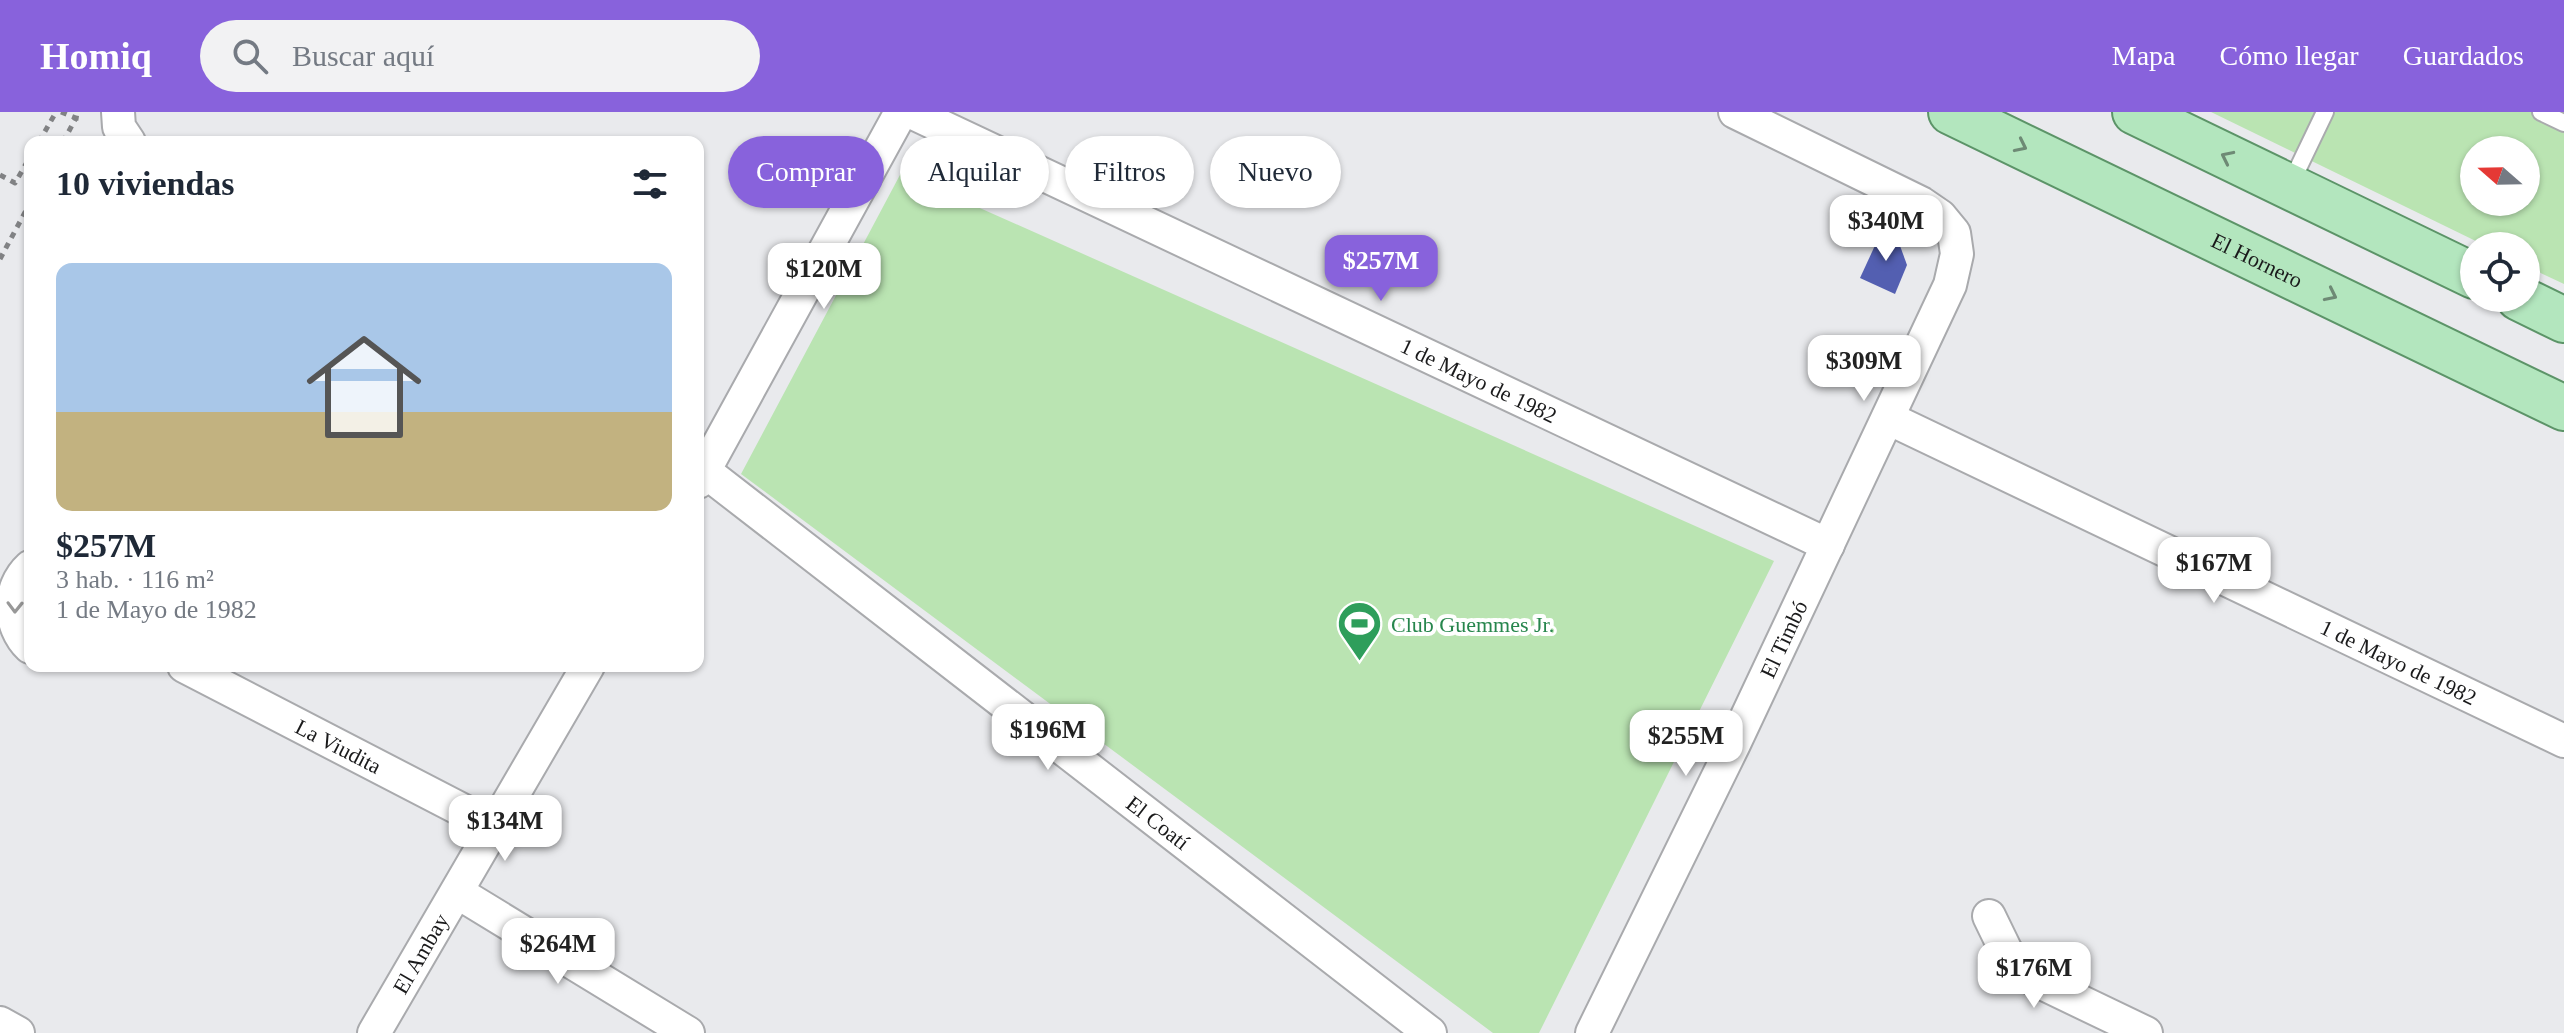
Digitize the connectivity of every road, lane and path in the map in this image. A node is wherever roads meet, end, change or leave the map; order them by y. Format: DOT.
graph roads {
  1 [pos="59,112"];
  2 [pos="901,112"];
  3 [pos="911,112"];
  4 [pos="1735,112"];
  5 [pos="1951,112"];
  6 [pos="2135,112"];
  7 [pos="2325,112"];
  8 [pos="2541,112"];
  9 [pos="76,118"];
  10 [pos="2564,123"];
  11 [pos="43,136"];
  12 [pos="24,167"];
  13 [pos="0,175"];
  14 [pos="2289,186"];
  15 [pos="24,214"];
  16 [pos="0,259"];
  17 [pos="2460,269"];
  18 [pos="2540,308"];
  19 [pos="2564,320"];
  20 [pos="2564,408"];
  21 [pos="1888,418"];
  22 [pos="704,465"];
  23 [pos="704,475"];
  24 [pos="1828,545"];
  25 [pos="24,576"];
  26 [pos="24,641"];
  27 [pos="196,672"];
  28 [pos="584,672"];
  29 [pos="2564,741"];
  30 [pos="493,826"];
  31 [pos="457,892"];
  32 [pos="1989,916"];
  33 [pos="0,1023"];
  34 [pos="18,1033"];
  35 [pos="374,1033"];
  36 [pos="688,1033"];
  37 [pos="1430,1033"];
  38 [pos="1592,1033"];
  39 [pos="2146,1033"];
  1 -- 9 [label="path"];
  1 -- 11 [label="path"];
  2 -- 22 [label="street"];
  3 -- 24 [label="street, 1 de Mayo de 1982"];
  4 -- 21 [label="street, El Timbó"];
  5 -- 20 [label="main road, El Hornero, one-way"];
  14 -- 6 [label="main road, one-way"];
  7 -- 14 [label="lane"];
  8 -- 10 [label="lane"];
  12 -- 13 [label="path"];
  14 -- 17 [label="main road"];
  15 -- 16 [label="path"];
  18 -- 19 [label="main road"];
  21 -- 24 [label="street, El Timbó"];
  21 -- 29 [label="street, 1 de Mayo de 1982"];
  23 -- 37 [label="street, El Coatí"];
  24 -- 38 [label="street, El Timbó"];
  25 -- 26 [label="street, one-way"];
  27 -- 30 [label="street, La Viudita"];
  28 -- 30 [label="street, El Ambay"];
  30 -- 31 [label="street, El Ambay"];
  31 -- 35 [label="street, El Ambay"];
  31 -- 36 [label="street"];
  32 -- 39 [label="street"];
  33 -- 34 [label="street"];
}
